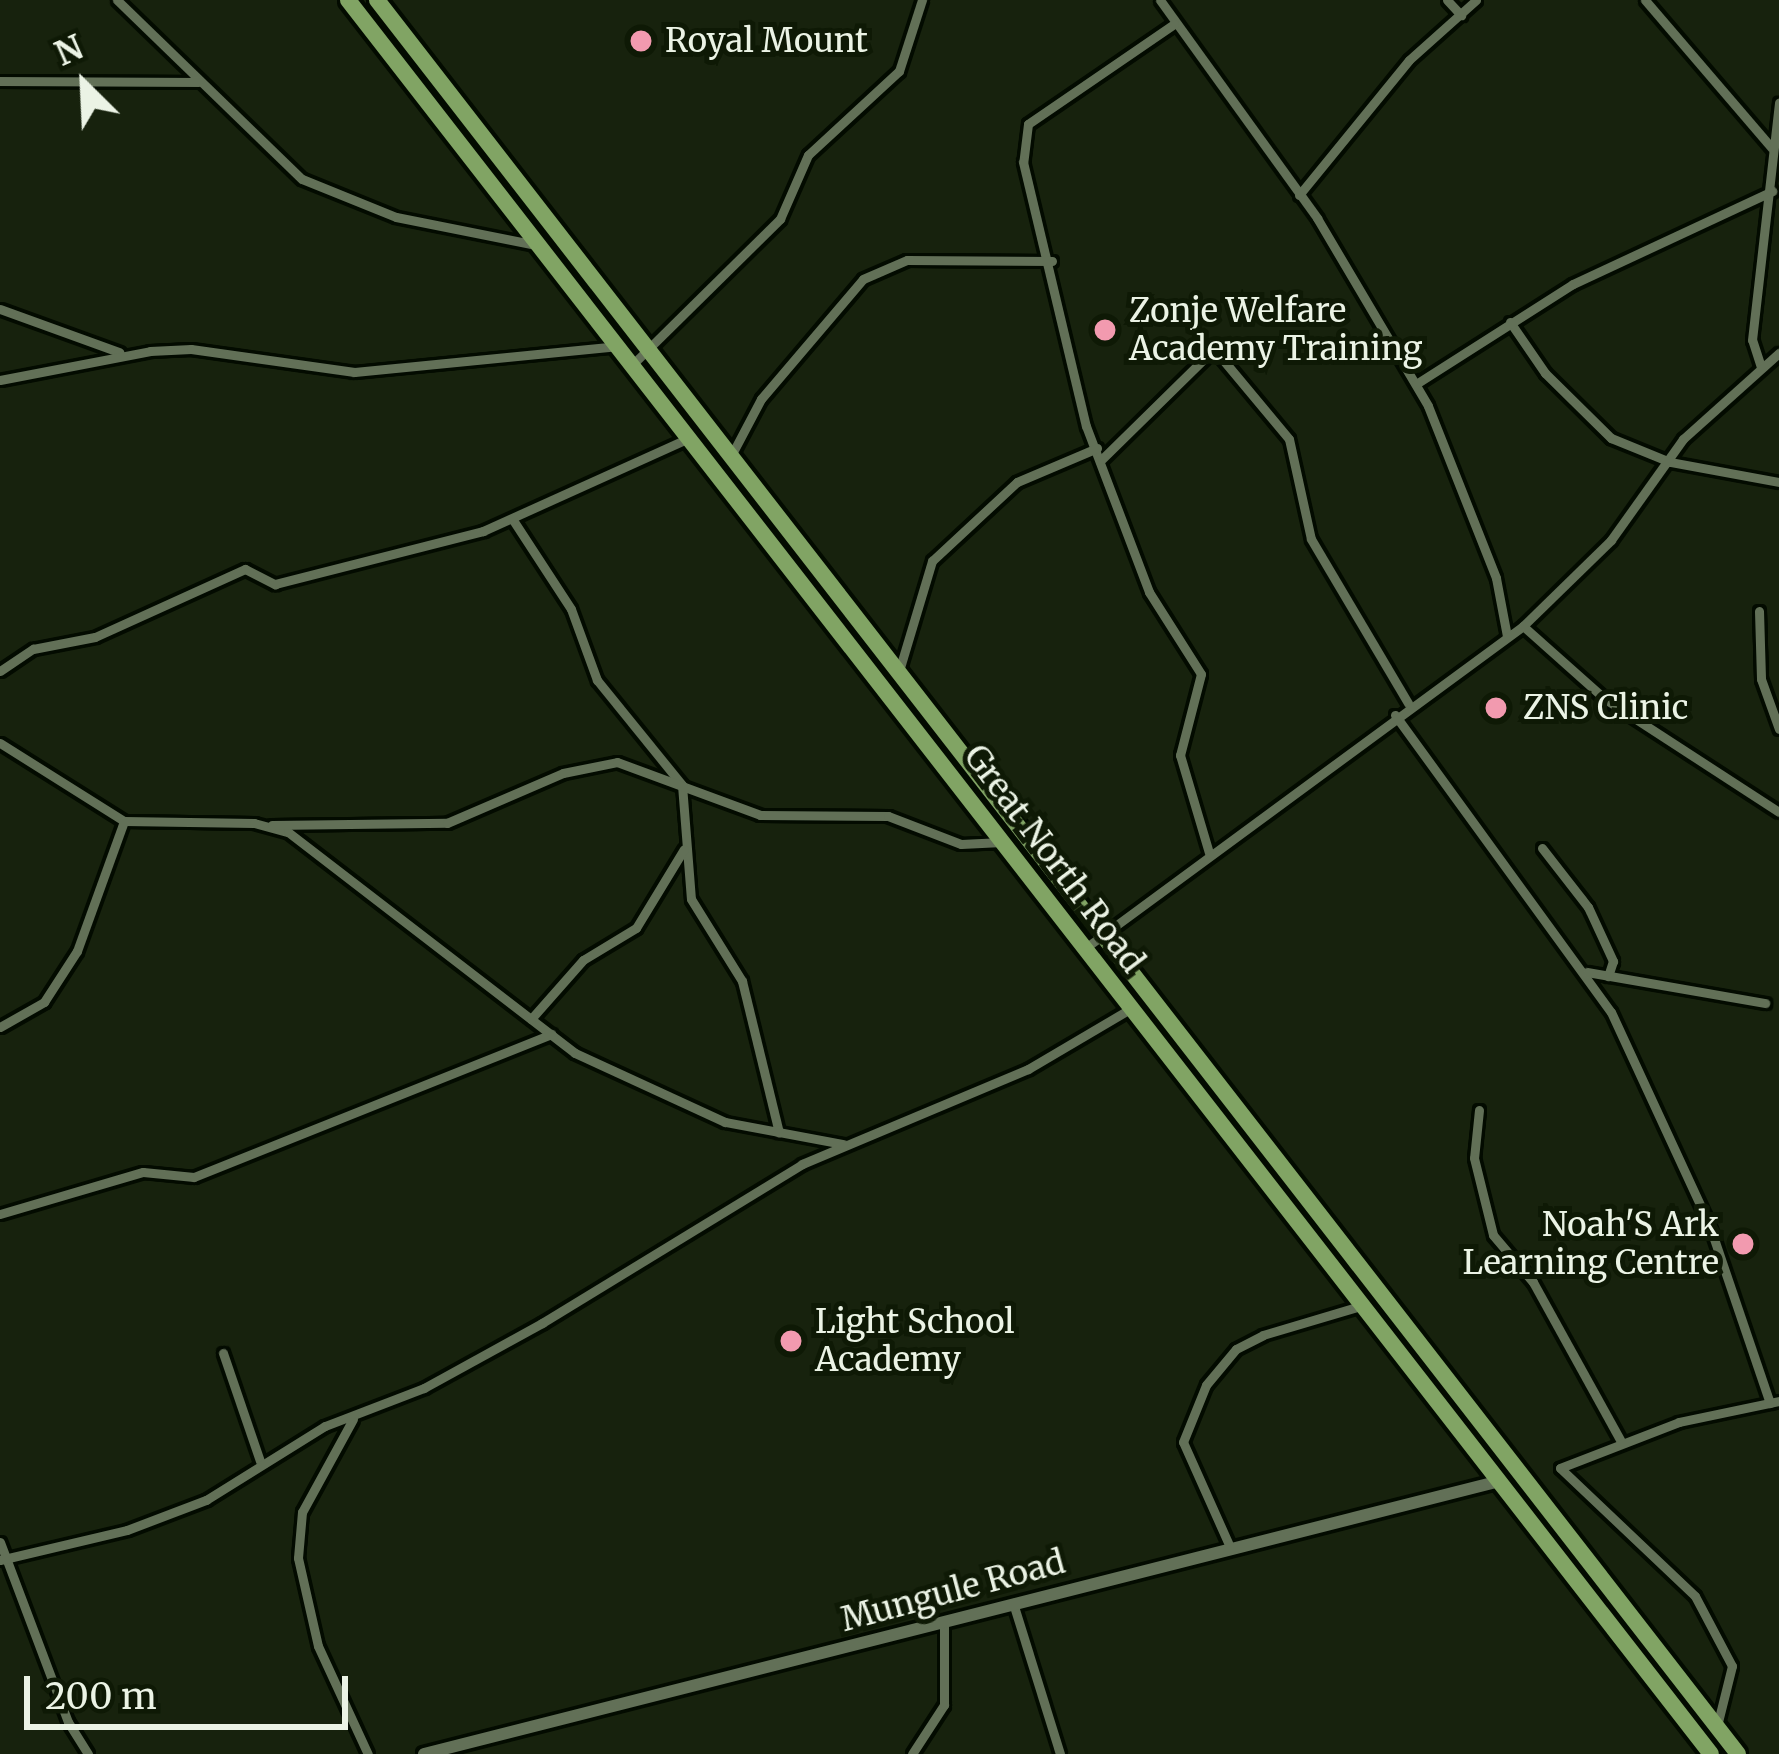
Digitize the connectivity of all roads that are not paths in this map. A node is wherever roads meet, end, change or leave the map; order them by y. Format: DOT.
graph roads {
  1 [pos="117,0"];
  2 [pos="348,0"];
  3 [pos="376,0"];
  4 [pos="922,0"];
  5 [pos="1160,0"];
  6 [pos="1447,0"];
  7 [pos="1476,0"];
  8 [pos="1646,0"];
  9 [pos="1461,15"];
  10 [pos="1174,24"];
  11 [pos="0,81"];
  12 [pos="198,82"];
  13 [pos="1779,104"];
  14 [pos="1771,147"];
  15 [pos="1772,191"];
  16 [pos="1299,195"];
  17 [pos="539,245"];
  18 [pos="1052,261"];
  19 [pos="0,309"];
  20 [pos="1510,322"];
  21 [pos="617,346"];
  22 [pos="650,352"];
  23 [pos="121,353"];
  24 [pos="1779,353"];
  25 [pos="632,365"];
  26 [pos="1760,367"];
  27 [pos="0,380"];
  28 [pos="1416,385"];
  29 [pos="689,438"];
  30 [pos="1099,454"];
  31 [pos="731,456"];
  32 [pos="1670,462"];
  33 [pos="1779,482"];
  34 [pos="513,520"];
  35 [pos="1759,611"];
  36 [pos="1523,626"];
  37 [pos="1507,636"];
  38 [pos="1779,667"];
  39 [pos="0,670"];
  40 [pos="1761,671"];
  41 [pos="899,672"];
  42 [pos="1408,703"];
  43 [pos="1395,715"];
  44 [pos="1779,729"];
  45 [pos="0,743"];
  46 [pos="682,785"];
  47 [pos="1779,812"];
  48 [pos="124,821"];
  49 [pos="272,825"];
  50 [pos="1002,842"];
  51 [pos="685,848"];
  52 [pos="1542,848"];
  53 [pos="1209,853"];
  54 [pos="1103,935"];
  55 [pos="1084,949"];
  56 [pos="1587,972"];
  57 [pos="1608,976"];
  58 [pos="1765,1003"];
  59 [pos="1130,1009"];
  60 [pos="531,1019"];
  61 [pos="0,1027"];
  62 [pos="550,1034"];
  63 [pos="1479,1110"];
  64 [pos="779,1132"];
  65 [pos="843,1144"];
  66 [pos="0,1214"];
  67 [pos="1360,1306"];
  68 [pos="223,1353"];
  69 [pos="1774,1402"];
  70 [pos="352,1419"];
  71 [pos="1622,1443"];
  72 [pos="260,1461"];
  73 [pos="1496,1482"];
  74 [pos="0,1542"];
  75 [pos="1230,1547"];
  76 [pos="5,1558"];
  77 [pos="1013,1603"];
  78 [pos="944,1622"];
  79 [pos="1717,1726"];
  80 [pos="88,1754"];
  81 [pos="368,1754"];
  82 [pos="424,1754"];
  83 [pos="912,1754"];
  84 [pos="1060,1754"];
  85 [pos="1711,1754"];
  86 [pos="1738,1754"];
  1 -- 12 [label="street"];
  2 -- 17 [label="highway, Great North Road"];
  3 -- 22 [label="highway, Great North Road"];
  4 -- 22 [label="street"];
  5 -- 10 [label="street"];
  6 -- 9 [label="street"];
  7 -- 9 [label="street"];
  8 -- 14 [label="street"];
  9 -- 16 [label="street"];
  10 -- 16 [label="street"];
  10 -- 18 [label="street"];
  11 -- 12 [label="street"];
  12 -- 17 [label="street"];
  13 -- 14 [label="street"];
  14 -- 15 [label="street"];
  15 -- 20 [label="street"];
  15 -- 26 [label="street"];
  16 -- 28 [label="street"];
  17 -- 21 [label="highway, Great North Road"];
  18 -- 30 [label="street"];
  18 -- 31 [label="street"];
  19 -- 23 [label="street"];
  20 -- 28 [label="street"];
  20 -- 32 [label="street"];
  21 -- 23 [label="street"];
  21 -- 25 [label="highway, Great North Road"];
  22 -- 25 [label="street"];
  22 -- 31 [label="highway, Great North Road"];
  23 -- 27 [label="street"];
  24 -- 26 [label="street"];
  25 -- 29 [label="highway, Great North Road"];
  26 -- 32 [label="street"];
  28 -- 37 [label="street"];
  29 -- 34 [label="street"];
  29 -- 50 [label="highway, Great North Road"];
  30 -- 41 [label="street"];
  30 -- 42 [label="street"];
  30 -- 53 [label="street"];
  31 -- 41 [label="highway, Great North Road"];
  32 -- 33 [label="street"];
  32 -- 36 [label="street"];
  34 -- 39 [label="street"];
  34 -- 46 [label="street"];
  35 -- 40 [label="street"];
  36 -- 37 [label="street"];
  36 -- 47 [label="street"];
  37 -- 42 [label="street"];
  38 -- 40 [label="street"];
  40 -- 44 [label="street"];
  41 -- 54 [label="highway, Great North Road"];
  42 -- 43 [label="street"];
  43 -- 53 [label="street"];
  43 -- 56 [label="street"];
  45 -- 48 [label="street"];
  46 -- 49 [label="street"];
  46 -- 50 [label="street"];
  46 -- 51 [label="street"];
  48 -- 49 [label="street"];
  48 -- 61 [label="street"];
  49 -- 60 [label="street"];
  50 -- 55 [label="highway, Great North Road"];
  51 -- 60 [label="street"];
  51 -- 64 [label="street"];
  52 -- 57 [label="street"];
  53 -- 54 [label="street"];
  54 -- 55 [label="street"];
  54 -- 79 [label="highway, Great North Road"];
  55 -- 59 [label="highway, Great North Road"];
  56 -- 57 [label="street"];
  56 -- 69 [label="street"];
  57 -- 58 [label="street"];
  59 -- 65 [label="street"];
  59 -- 67 [label="highway, Great North Road"];
  60 -- 62 [label="street"];
  62 -- 64 [label="street"];
  62 -- 66 [label="street"];
  63 -- 71 [label="street"];
  64 -- 65 [label="street"];
  65 -- 70 [label="street"];
  67 -- 73 [label="highway, Great North Road"];
  67 -- 75 [label="street"];
  68 -- 72 [label="street"];
  69 -- 71 [label="street"];
  70 -- 72 [label="street"];
  70 -- 81 [label="street"];
  71 -- 79 [label="street"];
  72 -- 76 [label="street"];
  73 -- 75 [label="street, Mungule Road"];
  73 -- 85 [label="highway, Great North Road"];
  74 -- 76 [label="street"];
  75 -- 77 [label="street, Mungule Road"];
  76 -- 80 [label="street"];
  77 -- 78 [label="street, Mungule Road"];
  77 -- 84 [label="street"];
  78 -- 82 [label="street, Mungule Road"];
  78 -- 83 [label="street"];
  79 -- 86 [label="highway, Great North Road"];
}
